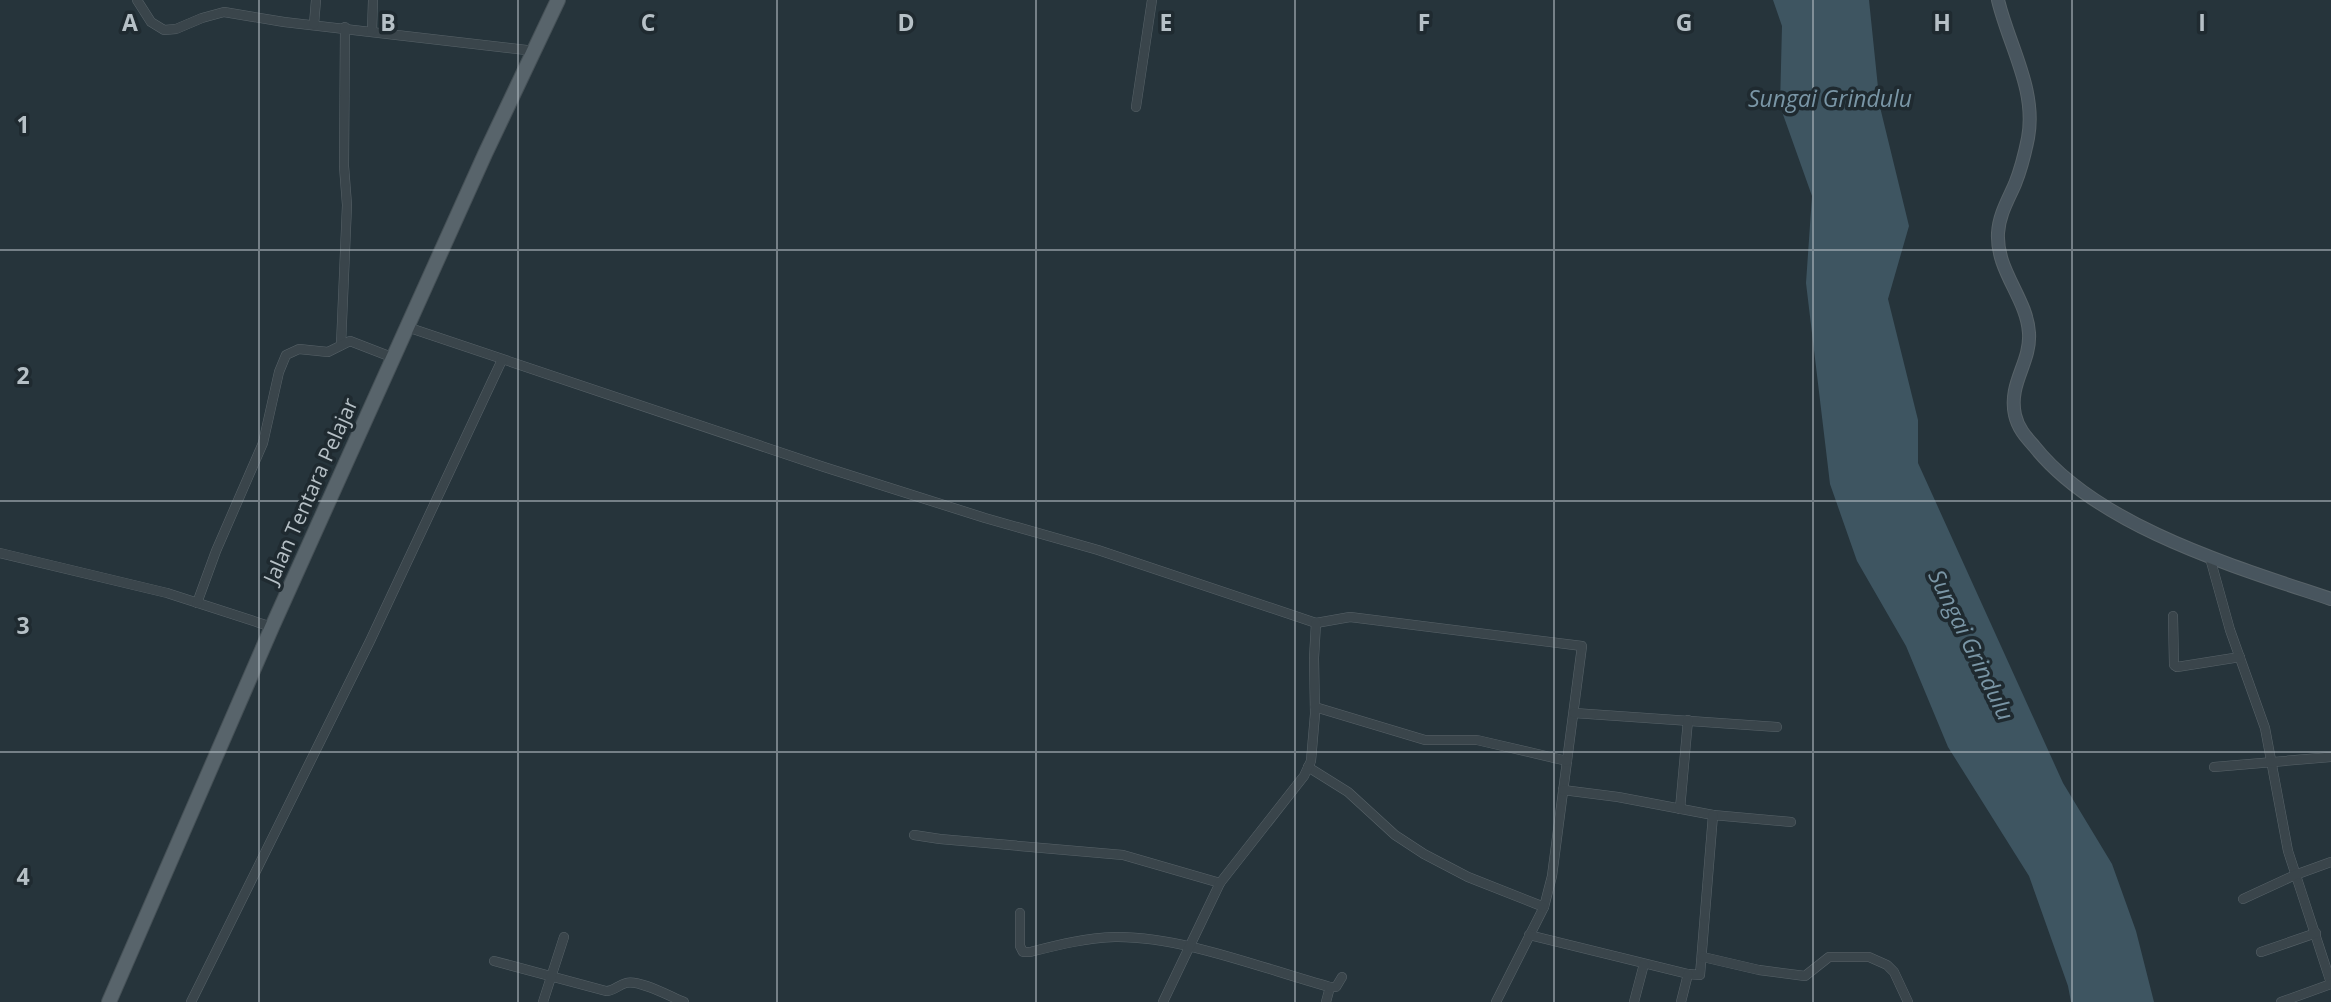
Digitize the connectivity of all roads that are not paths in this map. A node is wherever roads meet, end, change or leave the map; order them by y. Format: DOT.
graph roads {
  1 [pos="137,0"];
  2 [pos="316,0"];
  3 [pos="373,0"];
  4 [pos="558,0"];
  5 [pos="1152,0"];
  6 [pos="1998,0"];
  7 [pos="314,24"];
  8 [pos="345,27"];
  9 [pos="372,31"];
  10 [pos="535,51"];
  11 [pos="1136,107"];
  12 [pos="407,327"];
  13 [pos="341,345"];
  14 [pos="394,358"];
  15 [pos="502,360"];
  16 [pos="0,553"];
  17 [pos="2210,558"];
  18 [pos="2331,599"];
  19 [pos="197,603"];
  20 [pos="2173,616"];
  21 [pos="1316,623"];
  22 [pos="272,627"];
  23 [pos="2240,657"];
  24 [pos="1315,707"];
  25 [pos="1574,713"];
  26 [pos="1688,720"];
  27 [pos="1777,727"];
  28 [pos="2331,757"];
  29 [pos="1567,761"];
  30 [pos="2272,764"];
  31 [pos="1308,767"];
  32 [pos="2214,767"];
  33 [pos="1563,790"];
  34 [pos="1681,809"];
  35 [pos="1713,815"];
  36 [pos="1791,822"];
  37 [pos="914,835"];
  38 [pos="2331,862"];
  39 [pos="2295,875"];
  40 [pos="1220,883"];
  41 [pos="2243,899"];
  42 [pos="1544,907"];
  43 [pos="1020,913"];
  44 [pos="2316,933"];
  45 [pos="1529,935"];
  46 [pos="564,937"];
  47 [pos="1189,946"];
  48 [pos="2261,953"];
  49 [pos="1703,957"];
  50 [pos="494,961"];
  51 [pos="1644,964"];
  52 [pos="1688,974"];
  53 [pos="550,977"];
  54 [pos="1342,977"];
  55 [pos="2331,983"];
  56 [pos="1330,987"];
  57 [pos="669,999"];
  58 [pos="108,1002"];
  59 [pos="191,1002"];
  60 [pos="543,1002"];
  61 [pos="684,1002"];
  62 [pos="1163,1002"];
  63 [pos="1326,1002"];
  64 [pos="1496,1002"];
  65 [pos="1635,1002"];
  66 [pos="1681,1002"];
  67 [pos="1908,1002"];
  68 [pos="2281,1002"];
  1 -- 7 [label="street"];
  2 -- 7 [label="street"];
  3 -- 9 [label="street"];
  4 -- 10 [label="main road, Jalan Tentara Pelajar"];
  5 -- 11 [label="street"];
  6 -- 17 [label="street"];
  7 -- 8 [label="street"];
  8 -- 9 [label="street"];
  8 -- 13 [label="street"];
  9 -- 10 [label="street"];
  10 -- 12 [label="main road, Jalan Tentara Pelajar"];
  12 -- 14 [label="main road, Jalan Tentara Pelajar"];
  12 -- 15 [label="street"];
  13 -- 14 [label="street"];
  13 -- 19 [label="street"];
  14 -- 22 [label="main road, Jalan Tentara Pelajar"];
  15 -- 21 [label="street"];
  15 -- 59 [label="street"];
  16 -- 19 [label="street"];
  17 -- 18 [label="street"];
  17 -- 23 [label="street"];
  19 -- 22 [label="street"];
  20 -- 23 [label="street"];
  21 -- 24 [label="street"];
  21 -- 25 [label="street"];
  22 -- 58 [label="main road, Jalan Tentara Pelajar"];
  23 -- 30 [label="street"];
  24 -- 29 [label="street"];
  24 -- 31 [label="street"];
  25 -- 26 [label="street"];
  25 -- 29 [label="street"];
  26 -- 27 [label="street"];
  26 -- 34 [label="street"];
  28 -- 30 [label="street"];
  29 -- 33 [label="street"];
  30 -- 32 [label="street"];
  30 -- 39 [label="street"];
  31 -- 40 [label="street"];
  31 -- 42 [label="street"];
  33 -- 34 [label="street"];
  33 -- 42 [label="street"];
  34 -- 35 [label="street"];
  35 -- 36 [label="street"];
  35 -- 49 [label="street"];
  37 -- 40 [label="street"];
  38 -- 39 [label="street"];
  39 -- 41 [label="street"];
  39 -- 44 [label="street"];
  40 -- 47 [label="street"];
  42 -- 45 [label="street"];
  43 -- 47 [label="street"];
  44 -- 48 [label="street"];
  44 -- 55 [label="street"];
  45 -- 51 [label="street"];
  45 -- 64 [label="street"];
  46 -- 53 [label="street"];
  47 -- 56 [label="street"];
  47 -- 62 [label="street"];
  49 -- 52 [label="street"];
  49 -- 67 [label="street"];
  50 -- 53 [label="street"];
  51 -- 52 [label="street"];
  51 -- 65 [label="street"];
  52 -- 66 [label="street"];
  53 -- 57 [label="street"];
  53 -- 60 [label="street"];
  54 -- 56 [label="street"];
  55 -- 68 [label="street"];
  56 -- 63 [label="street"];
  57 -- 61 [label="street"];
}
